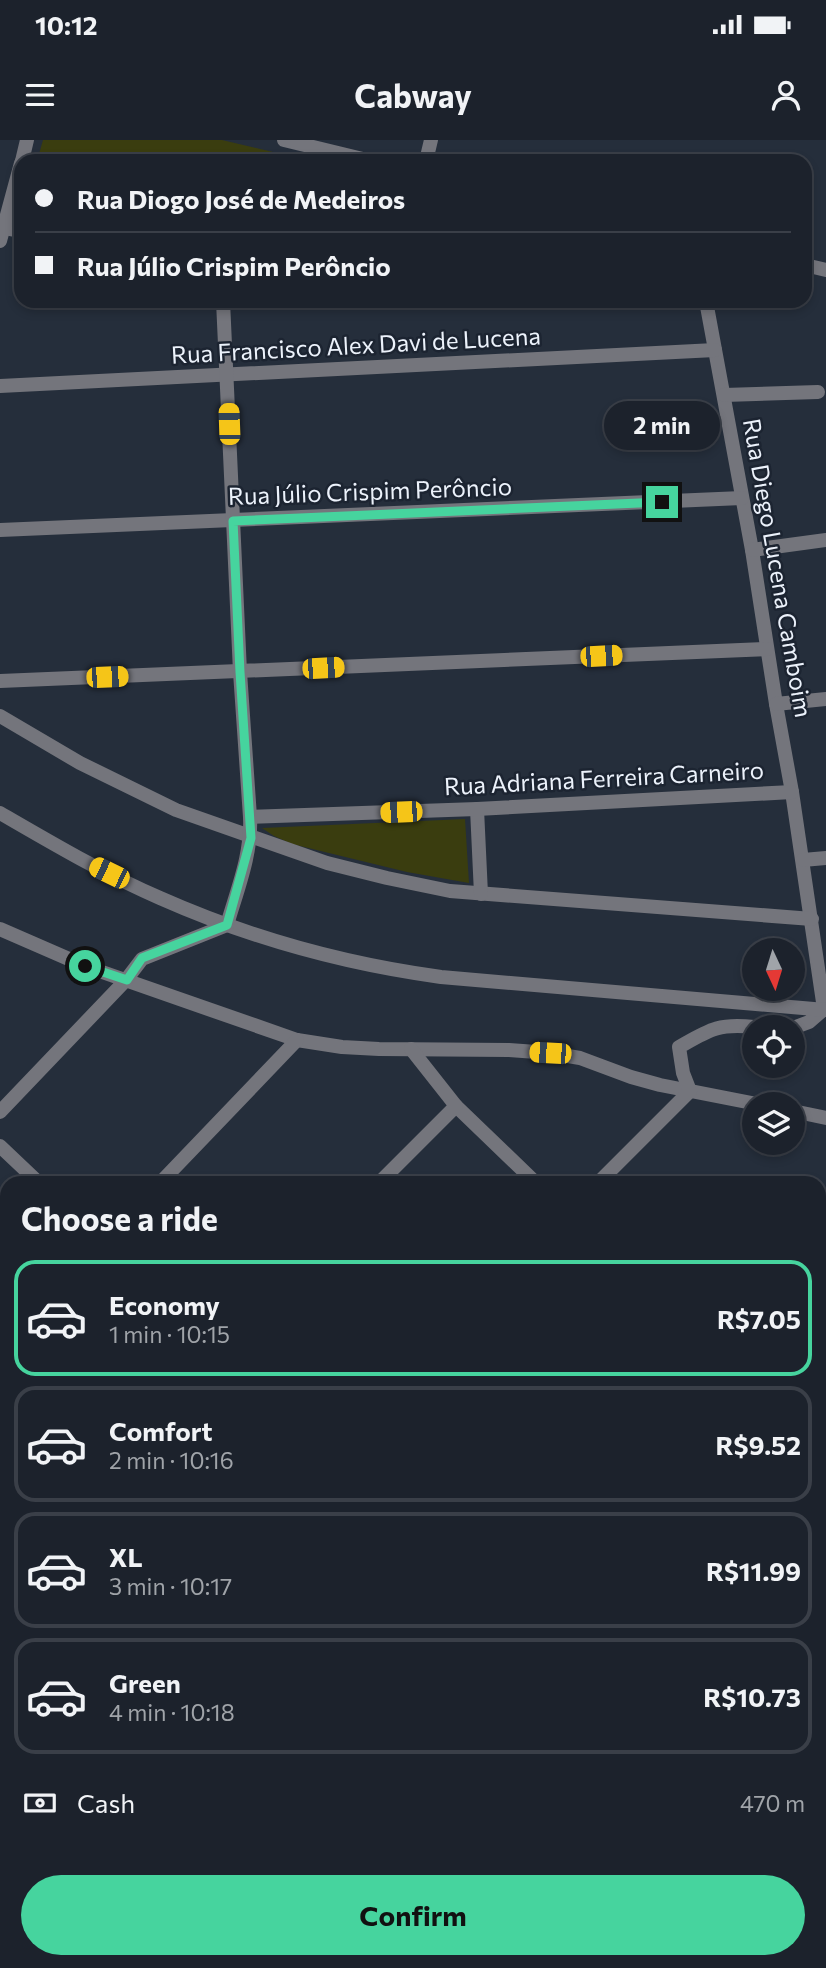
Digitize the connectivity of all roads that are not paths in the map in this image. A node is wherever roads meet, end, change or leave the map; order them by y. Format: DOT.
graph roads {
  1 [pos="284,140"];
  2 [pos="342,154"];
  3 [pos="14,187"];
  4 [pos="1,234"];
  5 [pos="223,308"];
  6 [pos="707,308"];
  7 [pos="715,350"];
  8 [pos="227,376"];
  9 [pos="0,386"];
  10 [pos="818,392"];
  11 [pos="724,395"];
  12 [pos="742,498"];
  13 [pos="233,521"];
  14 [pos="0,530"];
  15 [pos="826,540"];
  16 [pos="752,550"];
  17 [pos="768,649"];
  18 [pos="240,672"];
  19 [pos="0,681"];
  20 [pos="826,699"];
  21 [pos="776,704"];
  22 [pos="0,716"];
  23 [pos="792,792"];
  24 [pos="477,809"];
  25 [pos="0,813"];
  26 [pos="250,817"];
  27 [pos="251,838"];
  28 [pos="826,858"];
  29 [pos="803,860"];
  30 [pos="481,894"];
  31 [pos="812,919"];
  32 [pos="227,925"];
  33 [pos="0,929"];
  34 [pos="127,980"];
  35 [pos="825,1009"];
  36 [pos="805,1023"];
  37 [pos="742,1027"];
  38 [pos="297,1040"];
  39 [pos="411,1049"];
  40 [pos="690,1091"];
  41 [pos="742,1101"];
  42 [pos="456,1106"];
  43 [pos="0,1112"];
  44 [pos="805,1114"];
  45 [pos="826,1118"];
  46 [pos="0,1146"];
  47 [pos="32,1176"];
  48 [pos="167,1176"];
  49 [pos="386,1176"];
  50 [pos="529,1176"];
  51 [pos="605,1176"];
  1 -- 2 [label="street"];
  3 -- 4 [label="street"];
  5 -- 8 [label="street"];
  6 -- 7 [label="street, Rua Diego Lucena Camboim"];
  7 -- 8 [label="street, Rua Francisco Alex Davi de Lucena"];
  7 -- 11 [label="street, Rua Diego Lucena Camboim"];
  8 -- 9 [label="street, Rua Francisco Alex Davi de Lucena"];
  8 -- 13 [label="street"];
  10 -- 11 [label="street"];
  11 -- 12 [label="street, Rua Diego Lucena Camboim"];
  12 -- 13 [label="street, Rua Júlio Crispim Perôncio"];
  12 -- 16 [label="street, Rua Diego Lucena Camboim"];
  13 -- 14 [label="street, Rua Júlio Crispim Perôncio"];
  13 -- 18 [label="street"];
  15 -- 16 [label="street"];
  16 -- 17 [label="street, Rua Diego Lucena Camboim"];
  17 -- 18 [label="street"];
  17 -- 21 [label="street, Rua Diego Lucena Camboim"];
  18 -- 19 [label="street"];
  18 -- 26 [label="street"];
  20 -- 21 [label="street"];
  21 -- 23 [label="street, Rua Diego Lucena Camboim"];
  22 -- 27 [label="street"];
  23 -- 24 [label="street, Rua Adriana Ferreira Carneiro"];
  23 -- 29 [label="street, Rua Diego Lucena Camboim"];
  24 -- 26 [label="street, Rua Adriana Ferreira Carneiro"];
  24 -- 30 [label="street"];
  25 -- 32 [label="street"];
  26 -- 27 [label="street"];
  27 -- 30 [label="street"];
  27 -- 32 [label="street"];
  28 -- 29 [label="street"];
  29 -- 31 [label="street, Rua Diego Lucena Camboim"];
  30 -- 31 [label="street"];
  31 -- 35 [label="street, Rua Diego Lucena Camboim"];
  32 -- 34 [label="street"];
  32 -- 35 [label="street"];
  33 -- 34 [label="street"];
  34 -- 38 [label="street"];
  34 -- 43 [label="street"];
  35 -- 36 [label="street"];
  37 -- 40 [label="street"];
  38 -- 39 [label="street"];
  38 -- 48 [label="street"];
  39 -- 40 [label="street"];
  39 -- 42 [label="street"];
  40 -- 41 [label="street"];
  40 -- 51 [label="street"];
  42 -- 49 [label="street"];
  42 -- 50 [label="street"];
  44 -- 45 [label="street"];
  46 -- 47 [label="street"];
}
